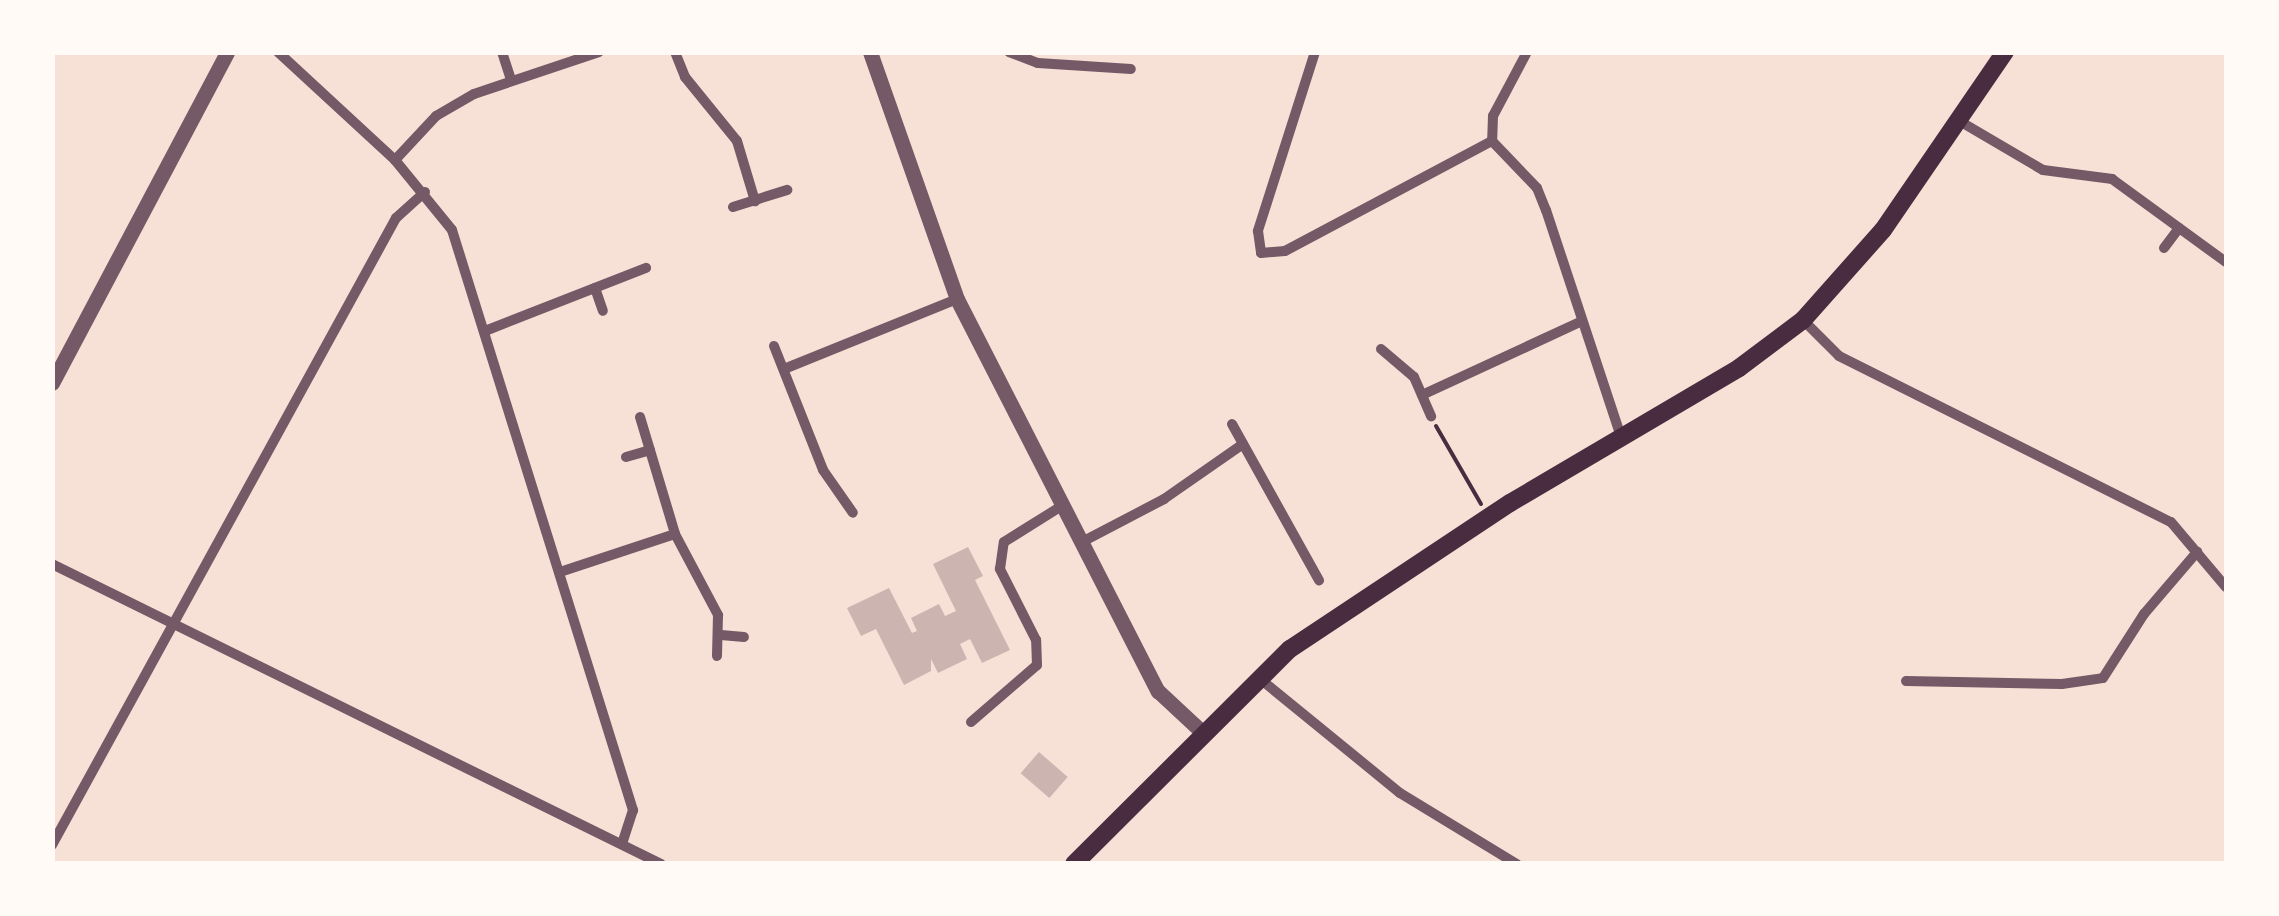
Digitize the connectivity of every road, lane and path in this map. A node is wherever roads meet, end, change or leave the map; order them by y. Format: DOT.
graph roads {
  1 [pos="226,52"];
  2 [pos="278,52"];
  3 [pos="502,52"];
  4 [pos="599,52"];
  5 [pos="675,52"];
  6 [pos="870,52"];
  7 [pos="1009,52"];
  8 [pos="1092,52"];
  9 [pos="1315,52"];
  10 [pos="1527,52"];
  11 [pos="2005,52"];
  12 [pos="1091,66"];
  13 [pos="1131,69"];
  14 [pos="510,80"];
  15 [pos="1956,118"];
  16 [pos="1492,141"];
  17 [pos="395,160"];
  18 [pos="787,190"];
  19 [pos="426,192"];
  20 [pos="754,200"];
  21 [pos="733,207"];
  22 [pos="2179,228"];
  23 [pos="2164,248"];
  24 [pos="2226,262"];
  25 [pos="646,268"];
  26 [pos="594,288"];
  27 [pos="956,299"];
  28 [pos="603,311"];
  29 [pos="1803,320"];
  30 [pos="1580,322"];
  31 [pos="486,331"];
  32 [pos="774,346"];
  33 [pos="1380,350"];
  34 [pos="784,369"];
  35 [pos="52,383"];
  36 [pos="1422,394"];
  37 [pos="1432,416"];
  38 [pos="640,417"];
  39 [pos="1232,424"];
  40 [pos="1621,438"];
  41 [pos="1243,444"];
  42 [pos="650,450"];
  43 [pos="626,457"];
  44 [pos="1060,507"];
  45 [pos="853,513"];
  46 [pos="1488,517"];
  47 [pos="675,534"];
  48 [pos="1080,543"];
  49 [pos="2196,552"];
  50 [pos="52,564"];
  51 [pos="560,572"];
  52 [pos="1319,580"];
  53 [pos="2226,587"];
  54 [pos="174,624"];
  55 [pos="721,635"];
  56 [pos="744,637"];
  57 [pos="717,656"];
  58 [pos="1258,677"];
  59 [pos="1906,681"];
  60 [pos="971,722"];
  61 [pos="1201,730"];
  62 [pos="52,844"];
  63 [pos="622,844"];
  64 [pos="661,864"];
  65 [pos="1074,864"];
  66 [pos="1517,864"];
  1 -- 35 [label="street"];
  2 -- 17 [label="street"];
  3 -- 14 [label="street"];
  4 -- 14 [label="street"];
  5 -- 20 [label="street"];
  6 -- 27 [label="street"];
  7 -- 12 [label="street"];
  8 -- 12 [label="street"];
  9 -- 16 [label="street"];
  10 -- 16 [label="street"];
  11 -- 15 [label="main road"];
  12 -- 13 [label="street"];
  14 -- 17 [label="street"];
  15 -- 22 [label="street"];
  15 -- 29 [label="main road"];
  16 -- 30 [label="street"];
  17 -- 19 [label="street"];
  18 -- 20 [label="street"];
  19 -- 31 [label="street"];
  19 -- 54 [label="street"];
  20 -- 21 [label="street"];
  22 -- 23 [label="street"];
  22 -- 24 [label="street"];
  25 -- 26 [label="street"];
  26 -- 28 [label="street"];
  26 -- 31 [label="street"];
  27 -- 34 [label="street"];
  27 -- 44 [label="street"];
  29 -- 40 [label="main road"];
  29 -- 49 [label="street"];
  30 -- 36 [label="street"];
  30 -- 40 [label="street"];
  31 -- 51 [label="street"];
  32 -- 34 [label="street"];
  33 -- 36 [label="street"];
  34 -- 45 [label="street"];
  36 -- 37 [label="street"];
  37 -- 46 [label="path"];
  38 -- 42 [label="street"];
  39 -- 41 [label="street"];
  40 -- 46 [label="main road"];
  41 -- 48 [label="street"];
  41 -- 52 [label="street"];
  42 -- 43 [label="street"];
  42 -- 47 [label="street"];
  44 -- 48 [label="street"];
  44 -- 60 [label="street"];
  46 -- 58 [label="main road"];
  47 -- 51 [label="street"];
  47 -- 55 [label="street"];
  48 -- 61 [label="street"];
  49 -- 53 [label="street"];
  49 -- 59 [label="street"];
  50 -- 54 [label="street"];
  51 -- 63 [label="street"];
  54 -- 62 [label="street"];
  54 -- 63 [label="street"];
  55 -- 56 [label="street"];
  55 -- 57 [label="street"];
  58 -- 61 [label="main road"];
  58 -- 66 [label="street"];
  61 -- 65 [label="main road"];
  63 -- 64 [label="street"];
}
